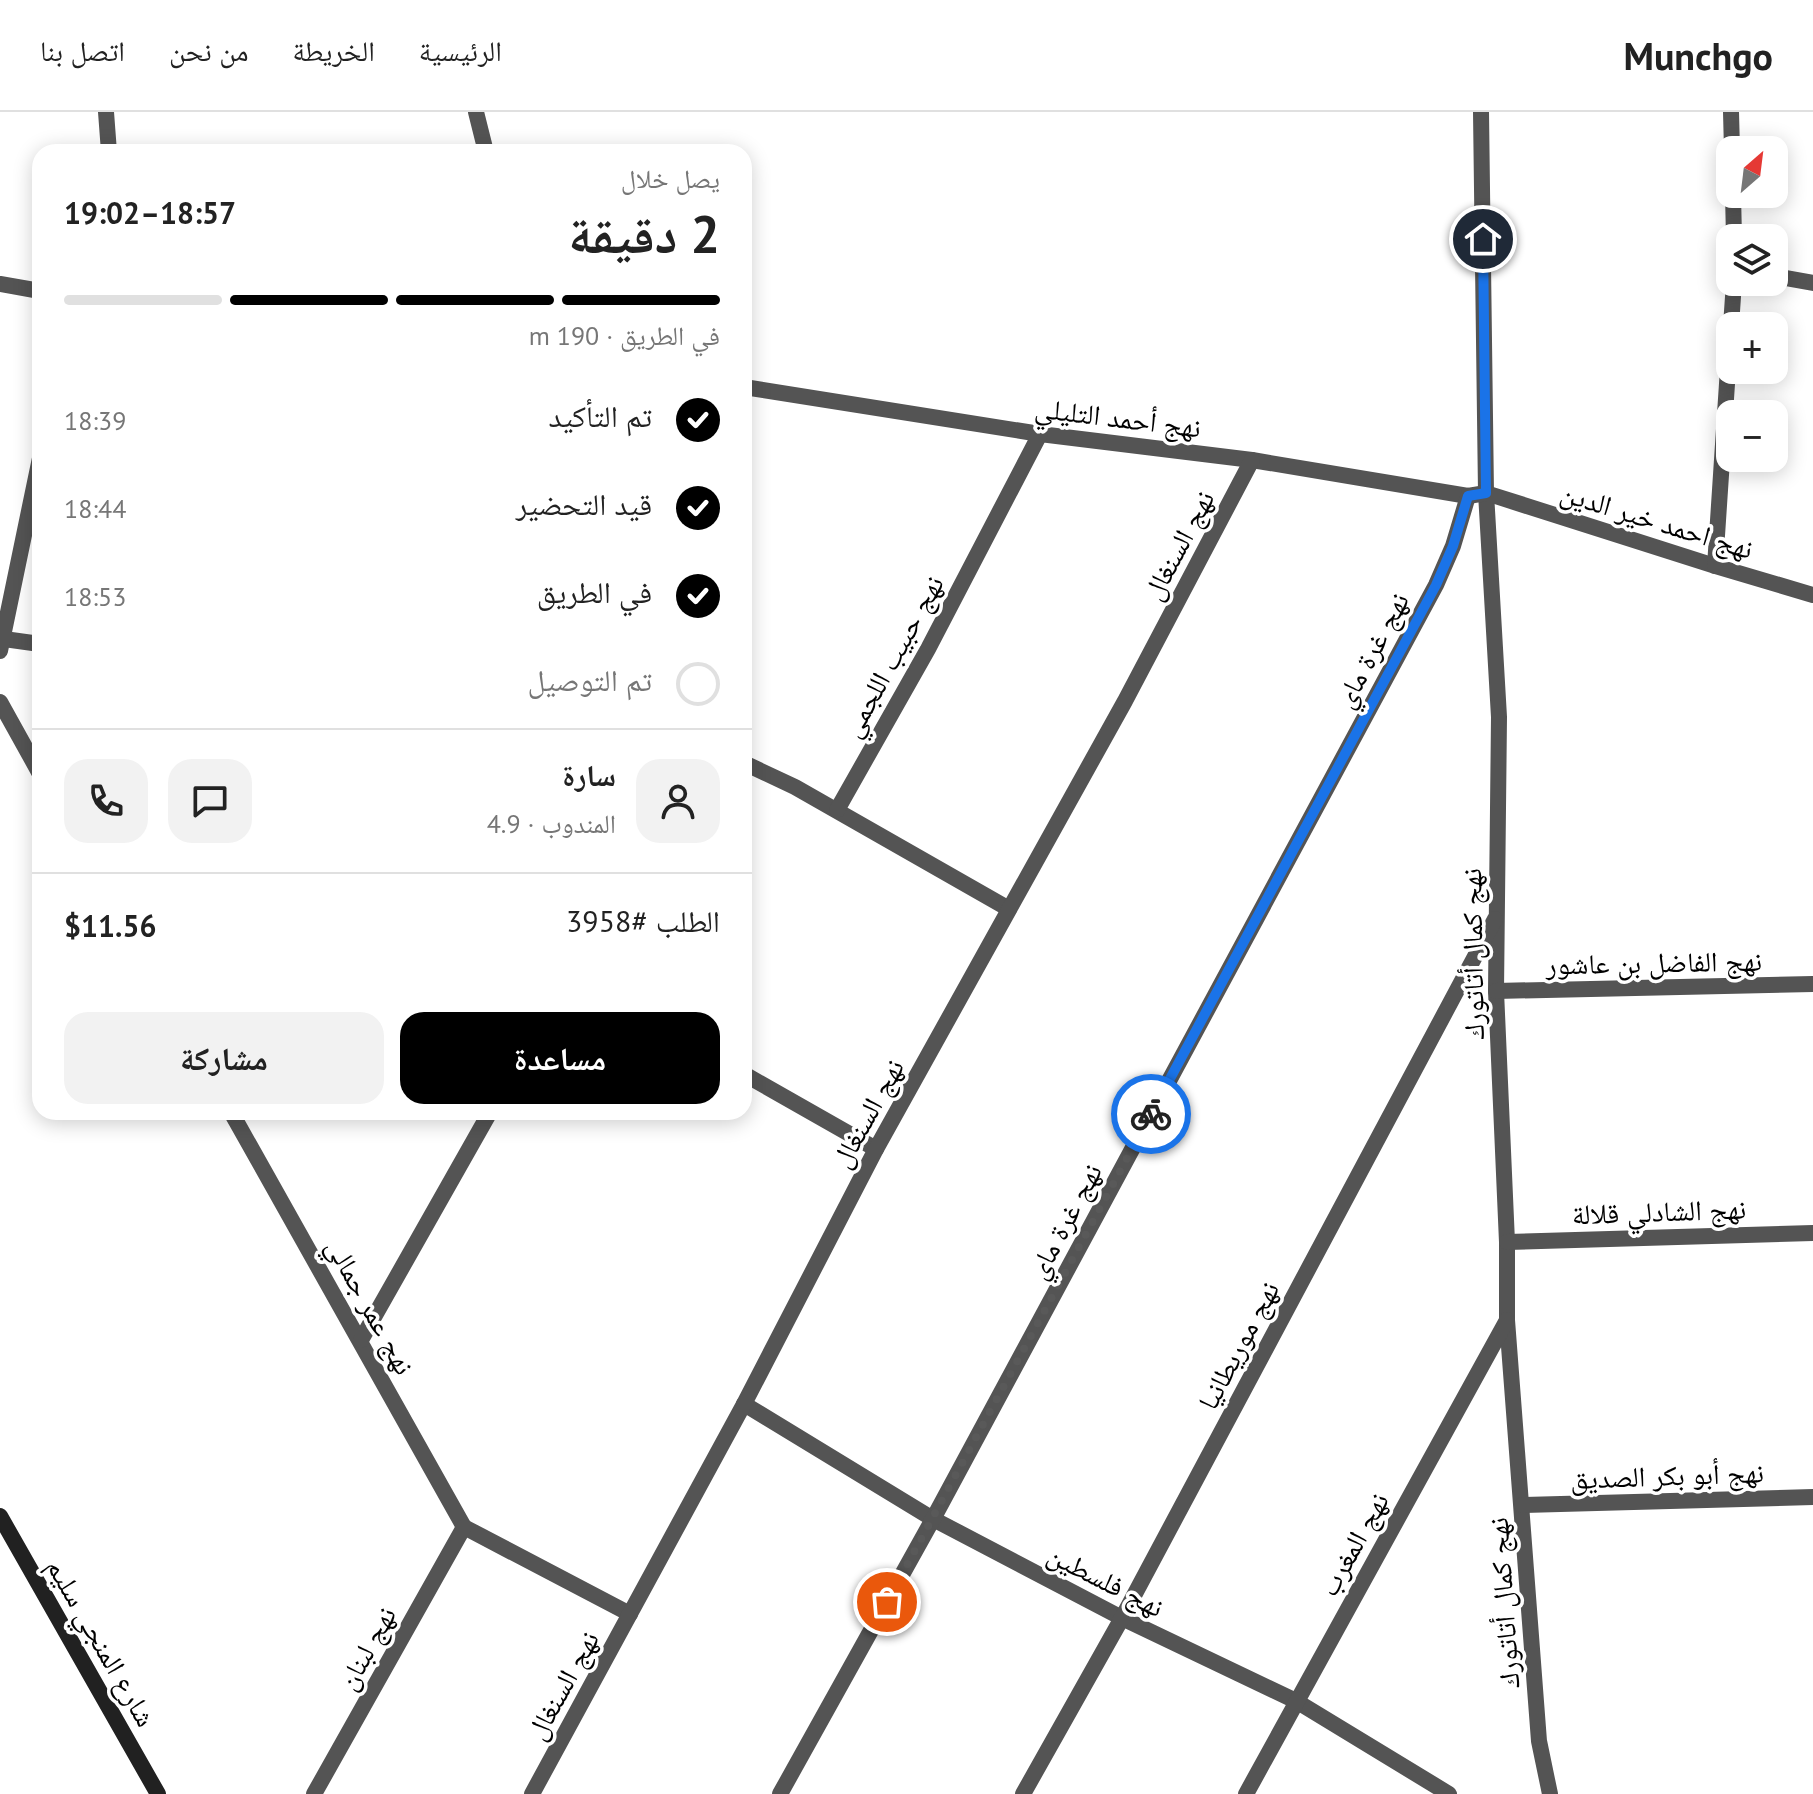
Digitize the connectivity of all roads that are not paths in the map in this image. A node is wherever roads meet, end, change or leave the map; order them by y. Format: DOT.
graph roads {
  1 [pos="106,112"];
  2 [pos="476,112"];
  3 [pos="1481,112"];
  4 [pos="1731,112"];
  5 [pos="1732,136"];
  6 [pos="108,144"];
  7 [pos="484,144"];
  8 [pos="1788,279"];
  9 [pos="1813,283"];
  10 [pos="0,284"];
  11 [pos="32,290"];
  12 [pos="1727,384"];
  13 [pos="752,388"];
  14 [pos="1040,434"];
  15 [pos="1252,460"];
  16 [pos="1486,493"];
  17 [pos="1468,496"];
  18 [pos="32,497"];
  19 [pos="1715,566"];
  20 [pos="1813,595"];
  21 [pos="32,644"];
  22 [pos="2,645"];
  23 [pos="0,702"];
  24 [pos="32,760"];
  25 [pos="752,766"];
  26 [pos="837,810"];
  27 [pos="1009,909"];
  28 [pos="1496,918"];
  29 [pos="1813,984"];
  30 [pos="1496,991"];
  31 [pos="752,1079"];
  32 [pos="236,1120"];
  33 [pos="485,1120"];
  34 [pos="876,1149"];
  35 [pos="1813,1233"];
  36 [pos="1507,1242"];
  37 [pos="1507,1320"];
  38 [pos="361,1340"];
  39 [pos="744,1404"];
  40 [pos="1813,1497"];
  41 [pos="1522,1505"];
  42 [pos="0,1516"];
  43 [pos="933,1519"];
  44 [pos="464,1527"];
  45 [pos="630,1614"];
  46 [pos="1122,1618"];
  47 [pos="1296,1701"];
  48 [pos="317,1793"];
  49 [pos="158,1794"];
  50 [pos="532,1794"];
  51 [pos="780,1794"];
  52 [pos="1023,1794"];
  53 [pos="1246,1794"];
  54 [pos="1449,1794"];
  55 [pos="1550,1794"];
  1 -- 6 [label="street"];
  2 -- 7 [label="street"];
  3 -- 16 [label="street, نهج كمال أتاتورك"];
  4 -- 5 [label="street"];
  8 -- 9 [label="street"];
  10 -- 11 [label="street"];
  12 -- 19 [label="street"];
  13 -- 14 [label="street, نهج أحمد التليلي"];
  14 -- 15 [label="street, نهج أحمد التليلي"];
  14 -- 26 [label="street, نهج حبيب اللجمي"];
  15 -- 17 [label="street, نهج أحمد التليلي"];
  15 -- 27 [label="street, نهج السنغال"];
  16 -- 17 [label="street, نهج أحمد التليلي"];
  16 -- 19 [label="street, نهج احمد خير الدين"];
  16 -- 28 [label="street, نهج كمال أتاتورك"];
  17 -- 43 [label="street, نهج غرة ماي"];
  18 -- 22 [label="street"];
  19 -- 20 [label="street, نهج احمد خير الدين"];
  21 -- 22 [label="street"];
  23 -- 24 [label="street"];
  25 -- 26 [label="street"];
  26 -- 27 [label="street"];
  27 -- 34 [label="street, نهج السنغال"];
  28 -- 30 [label="street, نهج كمال أتاتورك"];
  28 -- 46 [label="street, نهج موريطانيا"];
  29 -- 30 [label="street, نهج الفاضل بن عاشور"];
  30 -- 36 [label="street, نهج كمال أتاتورك"];
  31 -- 34 [label="street"];
  32 -- 38 [label="street, نهج عمر جمالي"];
  33 -- 38 [label="street"];
  34 -- 39 [label="street, نهج السنغال"];
  35 -- 36 [label="street, نهج الشادلي قلالة"];
  36 -- 37 [label="street, نهج كمال أتاتورك"];
  37 -- 41 [label="street, نهج كمال أتاتورك"];
  37 -- 47 [label="street, نهج المغرب"];
  38 -- 44 [label="street, نهج عمر جمالي"];
  39 -- 43 [label="street, نهج فلسطين"];
  39 -- 45 [label="street, نهج السنغال"];
  40 -- 41 [label="street, نهج أبو بكر الصديق"];
  41 -- 55 [label="street, نهج كمال أتاتورك"];
  42 -- 49 [label="main road, شارع المنجي سليم"];
  43 -- 46 [label="street, نهج فلسطين"];
  43 -- 51 [label="street, نهج غرة ماي"];
  44 -- 45 [label="street"];
  44 -- 48 [label="street, نهج لبنان"];
  45 -- 50 [label="street, نهج السنغال"];
  46 -- 47 [label="street, نهج فلسطين"];
  46 -- 52 [label="street, نهج موريطانيا"];
  47 -- 53 [label="street, نهج المغرب"];
  47 -- 54 [label="street, نهج فلسطين"];
}
